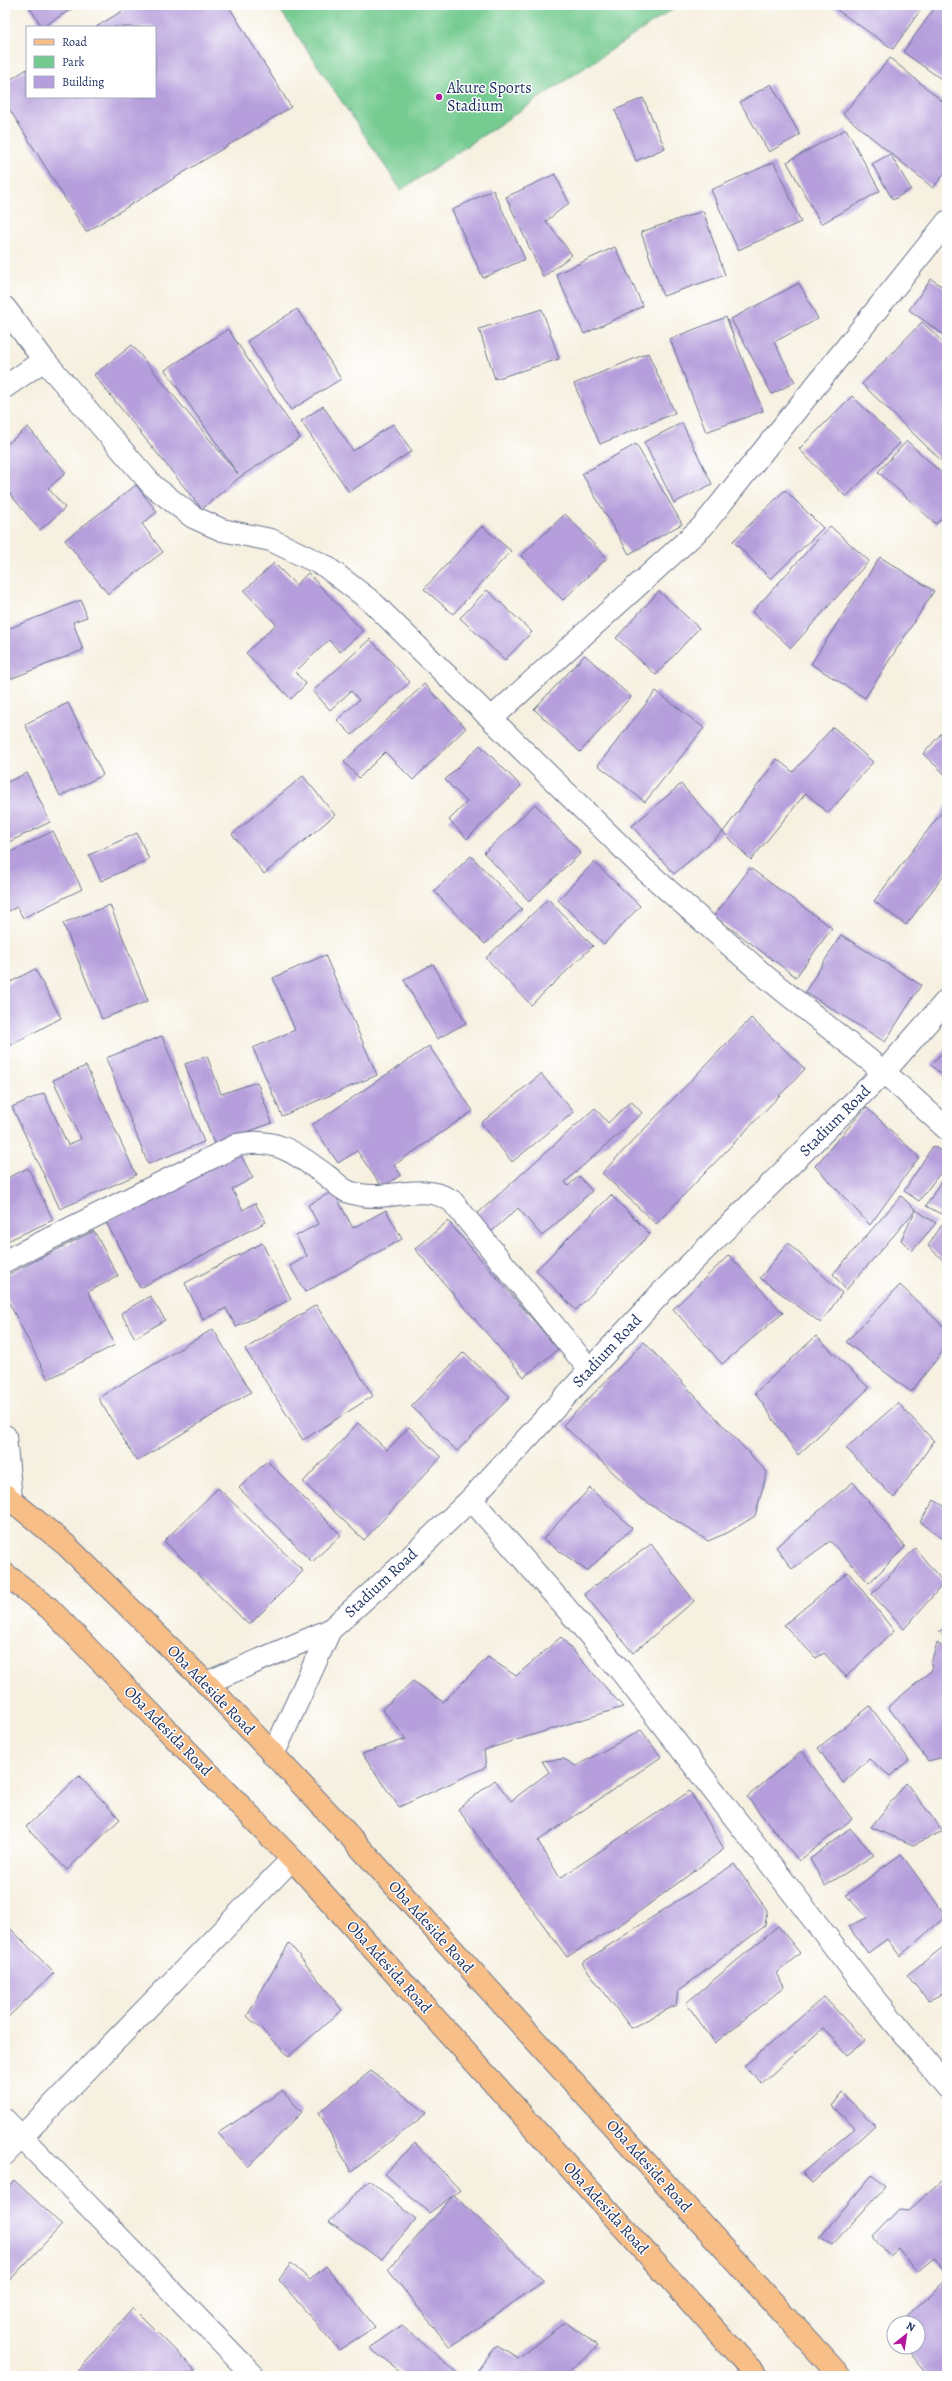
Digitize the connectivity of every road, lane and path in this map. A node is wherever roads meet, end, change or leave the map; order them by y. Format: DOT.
graph roads {
  1 [pos="947,222"];
  2 [pos="5,308"];
  3 [pos="44,360"];
  4 [pos="5,387"];
  5 [pos="492,718"];
  6 [pos="947,1000"];
  7 [pos="884,1072"];
  8 [pos="947,1129"];
  9 [pos="5,1262"];
  10 [pos="590,1370"];
  11 [pos="5,1436"];
  12 [pos="8,1497"];
  13 [pos="471,1499"];
  14 [pos="5,1574"];
  15 [pos="330,1630"];
  16 [pos="206,1683"];
  17 [pos="273,1755"];
  18 [pos="292,1859"];
  19 [pos="947,2087"];
  20 [pos="5,2120"];
  21 [pos="20,2138"];
  22 [pos="5,2154"];
  23 [pos="254,2376"];
  24 [pos="758,2376"];
  25 [pos="840,2376"];
  1 -- 5 [label="street"];
  2 -- 3 [label="street"];
  3 -- 4 [label="street"];
  3 -- 5 [label="street"];
  5 -- 7 [label="street"];
  6 -- 7 [label="street, Stadium Road"];
  7 -- 8 [label="street"];
  7 -- 10 [label="street, Stadium Road"];
  9 -- 10 [label="street"];
  10 -- 13 [label="street, Stadium Road"];
  11 -- 12 [label="street"];
  12 -- 16 [label="main road, Oba Adeside Road"];
  13 -- 15 [label="street, Stadium Road"];
  13 -- 19 [label="street"];
  14 -- 18 [label="main road, Oba Adesida Road"];
  15 -- 16 [label="street"];
  15 -- 17 [label="street"];
  16 -- 17 [label="main road, Oba Adeside Road"];
  17 -- 25 [label="main road, Oba Adeside Road"];
  18 -- 21 [label="street"];
  18 -- 24 [label="main road, Oba Adesida Road"];
  20 -- 21 [label="street"];
  21 -- 22 [label="street"];
  21 -- 23 [label="street"];
}
